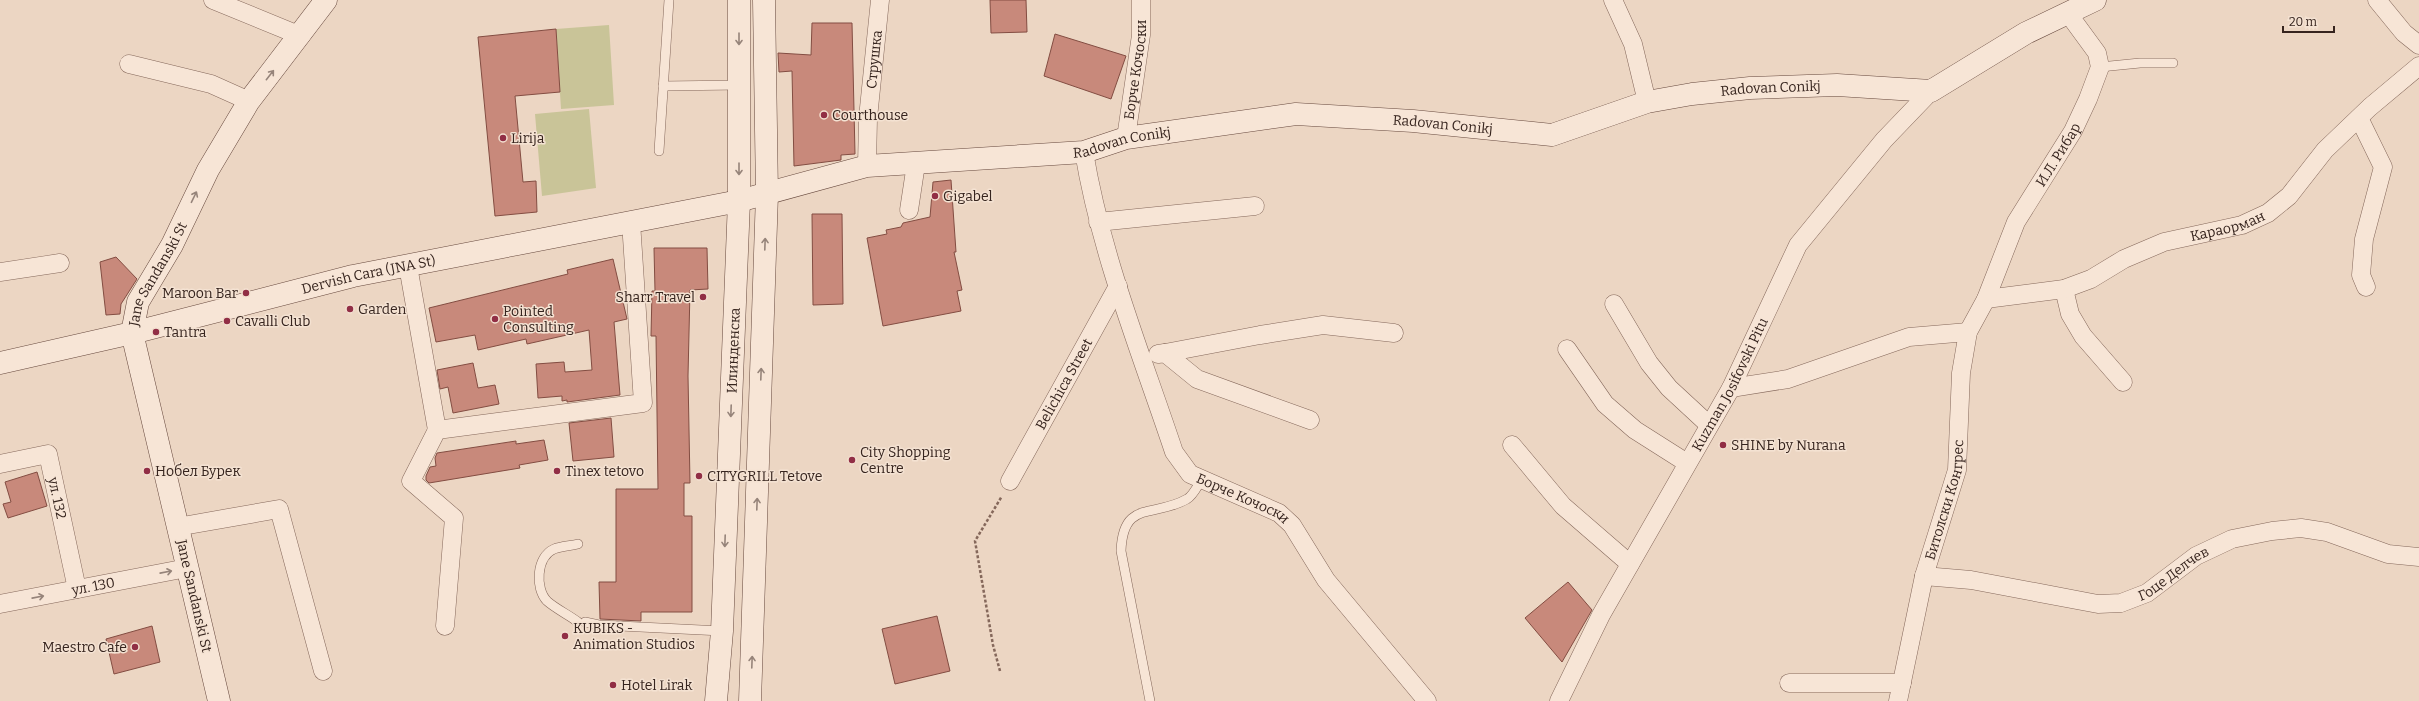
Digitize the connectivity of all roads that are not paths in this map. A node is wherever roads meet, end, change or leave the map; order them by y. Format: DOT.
graph roads {
  1 [pos="214,0"];
  2 [pos="326,0"];
  3 [pos="669,0"];
  4 [pos="739,0"];
  5 [pos="764,0"];
  6 [pos="880,0"];
  7 [pos="1141,0"];
  8 [pos="1612,0"];
  9 [pos="2095,0"];
  10 [pos="2377,0"];
  11 [pos="2067,12"];
  12 [pos="301,36"];
  13 [pos="2419,45"];
  14 [pos="2173,63"];
  15 [pos="129,64"];
  16 [pos="2100,66"];
  17 [pos="2419,66"];
  18 [pos="739,85"];
  19 [pos="663,86"];
  20 [pos="1931,91"];
  21 [pos="249,101"];
  22 [pos="1647,102"];
  23 [pos="2360,118"];
  24 [pos="1126,138"];
  25 [pos="659,151"];
  26 [pos="1084,152"];
  27 [pos="916,164"];
  28 [pos="868,166"];
  29 [pos="767,194"];
  30 [pos="739,201"];
  31 [pos="1255,206"];
  32 [pos="909,210"];
  33 [pos="631,222"];
  34 [pos="1098,222"];
  35 [pos="60,263"];
  36 [pos="408,266"];
  37 [pos="0,272"];
  38 [pos="1118,286"];
  39 [pos="2064,288"];
  40 [pos="2366,288"];
  41 [pos="1986,299"];
  42 [pos="1614,304"];
  43 [pos="1968,332"];
  44 [pos="132,333"];
  45 [pos="1394,333"];
  46 [pos="1567,349"];
  47 [pos="1165,353"];
  48 [pos="1142,355"];
  49 [pos="0,363"];
  50 [pos="2122,382"];
  51 [pos="1731,388"];
  52 [pos="1310,420"];
  53 [pos="1709,425"];
  54 [pos="437,430"];
  55 [pos="1512,445"];
  56 [pos="1687,463"];
  57 [pos="0,464"];
  58 [pos="1202,479"];
  59 [pos="1010,482"];
  60 [pos="177,527"];
  61 [pos="578,544"];
  62 [pos="2419,557"];
  63 [pos="1630,564"];
  64 [pos="187,568"];
  65 [pos="1924,576"];
  66 [pos="77,589"];
  67 [pos="0,604"];
  68 [pos="445,626"];
  69 [pos="722,631"];
  70 [pos="323,671"];
  71 [pos="1789,683"];
  72 [pos="1902,684"];
  73 [pos="219,701"];
  74 [pos="716,701"];
  75 [pos="750,701"];
  76 [pos="1150,701"];
  77 [pos="1427,701"];
  78 [pos="1559,701"];
  79 [pos="1898,701"];
  1 -- 12 [label="street"];
  2 -- 12 [label="street, Jane Sandanski St"];
  3 -- 19 [label="lane"];
  4 -- 18 [label="street, Илинденска, one-way"];
  5 -- 29 [label="street, Илинденска"];
  6 -- 28 [label="street, Струшка"];
  7 -- 24 [label="street, Борче Кочоски"];
  8 -- 22 [label="street"];
  9 -- 11 [label="street"];
  10 -- 13 [label="street"];
  11 -- 16 [label="street"];
  11 -- 20 [label="street"];
  21 -- 12 [label="street, Jane Sandanski St, one-way"];
  14 -- 16 [label="lane"];
  15 -- 21 [label="street"];
  16 -- 41 [label="street, И.Л. Рибар"];
  17 -- 23 [label="street, Караорман"];
  18 -- 19 [label="lane"];
  18 -- 30 [label="street, Илинденска, one-way"];
  19 -- 25 [label="lane"];
  20 -- 22 [label="street, Radovan Conikj"];
  20 -- 51 [label="street, Kuzman Josifovski Pitu"];
  44 -- 21 [label="street, Jane Sandanski St, one-way"];
  22 -- 24 [label="street, Radovan Conikj"];
  23 -- 39 [label="street, Караорман"];
  23 -- 40 [label="street"];
  24 -- 26 [label="street, Radovan Conikj"];
  26 -- 27 [label="street, Radovan Conikj"];
  26 -- 34 [label="street, Борче Кочоски"];
  27 -- 28 [label="street, Radovan Conikj"];
  27 -- 32 [label="street"];
  28 -- 29 [label="street, Radovan Conikj"];
  29 -- 30 [label="street, Radovan Conikj"];
  75 -- 29 [label="street, Илинденска, one-way"];
  30 -- 33 [label="street, Dervish Cara (JNA St)"];
  30 -- 69 [label="street, Илинденска, one-way"];
  31 -- 34 [label="street"];
  33 -- 36 [label="street, Dervish Cara (JNA St)"];
  33 -- 54 [label="street"];
  34 -- 38 [label="street, Борче Кочоски"];
  35 -- 37 [label="street"];
  36 -- 44 [label="street, Dervish Cara (JNA St)"];
  36 -- 54 [label="street"];
  38 -- 48 [label="street, Борче Кочоски"];
  38 -- 59 [label="street, Belichica Street"];
  39 -- 41 [label="street, Караорман"];
  39 -- 50 [label="street"];
  41 -- 43 [label="street, Битолски Конгрес"];
  42 -- 53 [label="street"];
  43 -- 51 [label="street"];
  43 -- 65 [label="street, Битолски Конгрес"];
  44 -- 49 [label="street, Dervish Cara (JNA St)"];
  44 -- 60 [label="street, Jane Sandanski St"];
  45 -- 47 [label="street"];
  46 -- 56 [label="street"];
  47 -- 48 [label="street"];
  47 -- 52 [label="street"];
  48 -- 58 [label="street, Борче Кочоски"];
  51 -- 53 [label="street, Kuzman Josifovski Pitu"];
  53 -- 56 [label="street, Kuzman Josifovski Pitu"];
  54 -- 68 [label="street"];
  55 -- 63 [label="street"];
  56 -- 63 [label="street, Kuzman Josifovski Pitu"];
  57 -- 66 [label="street, ул. 132"];
  58 -- 76 [label="lane"];
  58 -- 77 [label="street, Борче Кочоски"];
  60 -- 64 [label="street, Jane Sandanski St"];
  60 -- 70 [label="street"];
  61 -- 69 [label="lane"];
  62 -- 65 [label="street, Гоце Делчев"];
  63 -- 78 [label="street, Kuzman Josifovski Pitu"];
  66 -- 64 [label="street, ул. 130, one-way"];
  64 -- 73 [label="street, Jane Sandanski St"];
  65 -- 72 [label="street, Битолски Конгрес"];
  67 -- 66 [label="street, ул. 130, one-way"];
  69 -- 74 [label="street, Илинденска"];
  71 -- 72 [label="street"];
  72 -- 79 [label="street, Битолски Конгрес"];
}
